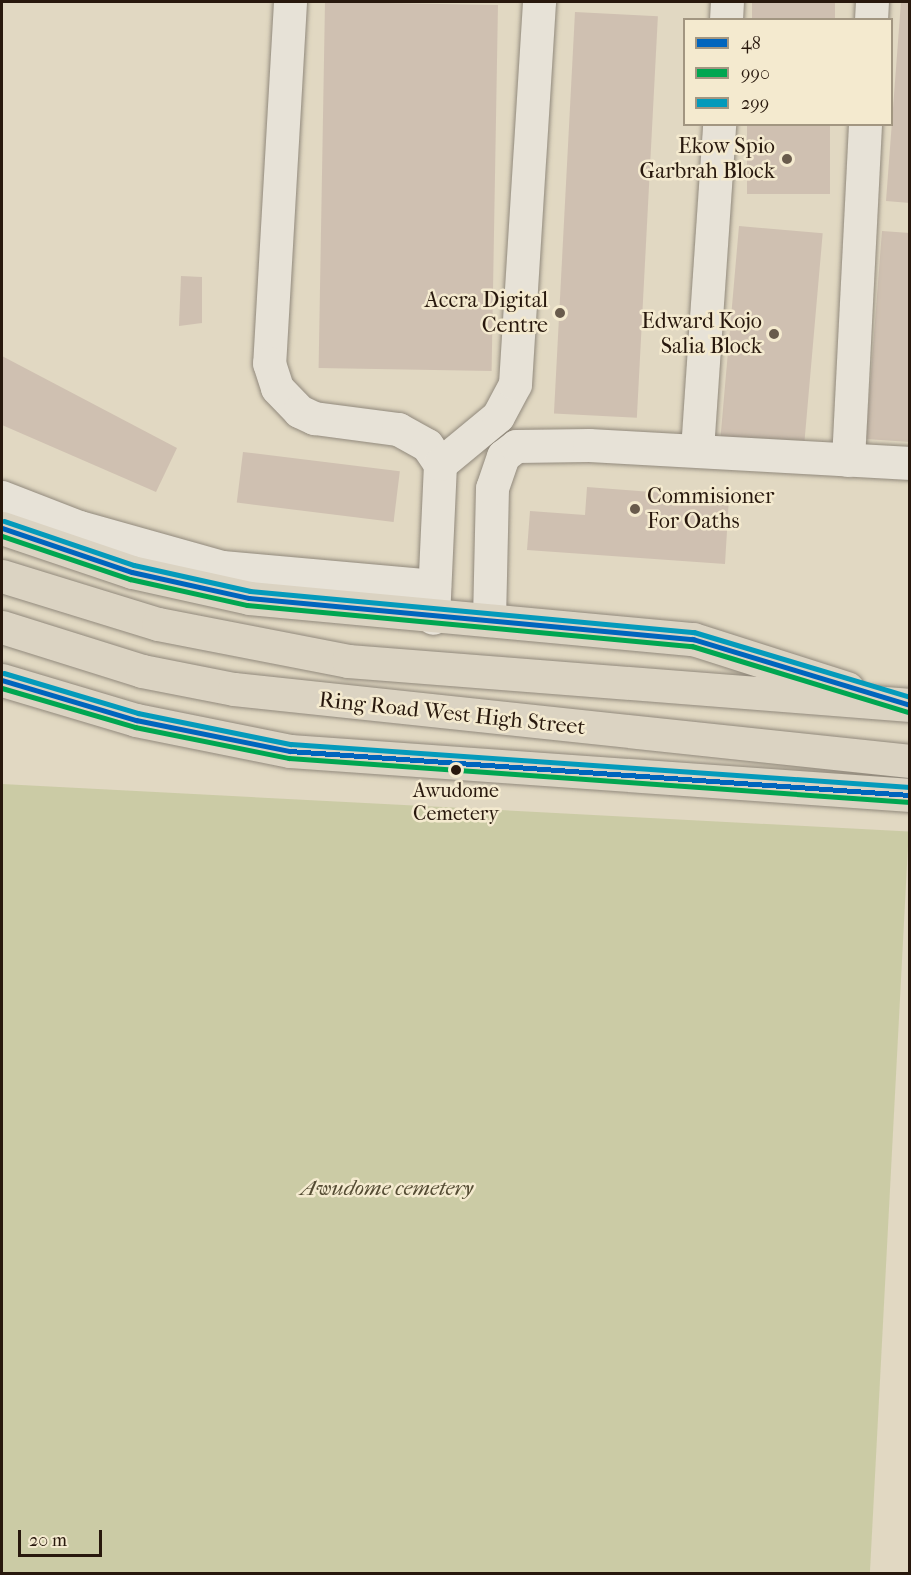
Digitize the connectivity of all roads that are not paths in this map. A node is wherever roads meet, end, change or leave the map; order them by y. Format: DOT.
graph roads {
  1 [pos="290,2"];
  2 [pos="539,2"];
  3 [pos="727,2"];
  4 [pos="872,2"];
  5 [pos="726,18"];
  6 [pos="871,18"];
  7 [pos="719,126"];
  8 [pos="866,126"];
  9 [pos="697,450"];
  10 [pos="848,460"];
  11 [pos="440,464"];
  12 [pos="909,464"];
  13 [pos="2,497"];
  14 [pos="2,528"];
  15 [pos="2,576"];
  16 [pos="434,586"];
  17 [pos="433,618"];
  18 [pos="489,620"];
  19 [pos="2,627"];
  20 [pos="2,680"];
  21 [pos="903,704"];
  22 [pos="909,761"];
  23 [pos="909,795"];
  1 -- 11 [label="lane"];
  2 -- 11 [label="lane"];
  3 -- 5 [label="lane"];
  4 -- 6 [label="lane"];
  7 -- 9 [label="lane"];
  8 -- 10 [label="lane"];
  9 -- 10 [label="lane"];
  9 -- 18 [label="lane"];
  10 -- 12 [label="lane"];
  11 -- 16 [label="lane"];
  13 -- 16 [label="lane"];
  14 -- 17 [label="main road, Ring Road West High Street"];
  15 -- 21 [label="main road, Ring Road West High Street"];
  16 -- 17 [label="lane"];
  17 -- 18 [label="main road, Ring Road West High Street"];
  18 -- 21 [label="main road, Ring Road West High Street"];
  19 -- 22 [label="main road, Ring Road West High Street"];
  20 -- 23 [label="main road, Ring Road West High Street"];
}
